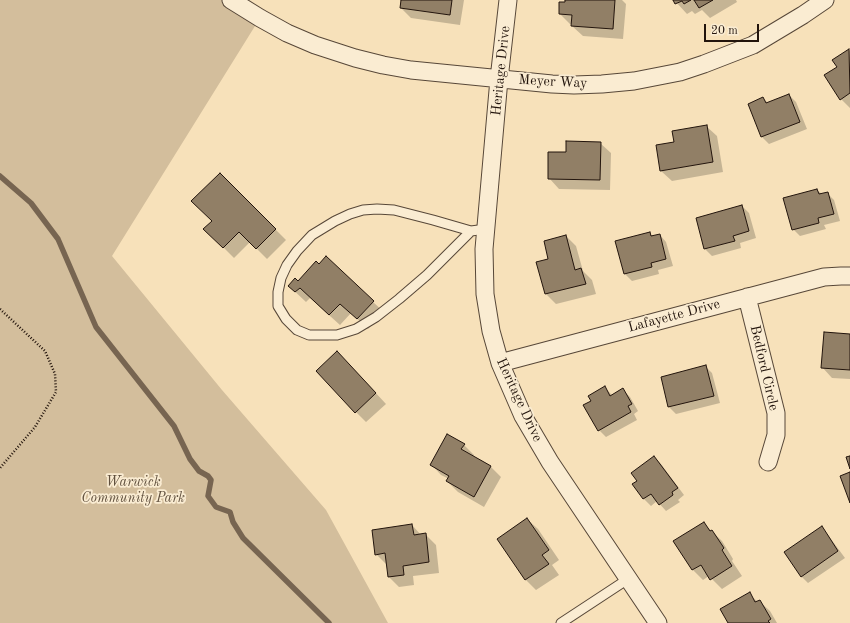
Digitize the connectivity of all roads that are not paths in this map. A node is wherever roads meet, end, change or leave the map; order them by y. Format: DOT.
graph roads {
  1 [pos="231,0"];
  2 [pos="508,0"];
  3 [pos="825,0"];
  4 [pos="499,79"];
  5 [pos="478,230"];
  6 [pos="850,276"];
  7 [pos="747,297"];
  8 [pos="500,363"];
  9 [pos="768,462"];
  10 [pos="628,579"];
  11 [pos="561,623"];
  12 [pos="658,623"];
  1 -- 4 [label="street, Meyer Way"];
  2 -- 4 [label="street, Heritage Drive"];
  3 -- 4 [label="street, Meyer Way"];
  4 -- 5 [label="street, Heritage Drive"];
  5 -- 5 [label="lane"];
  5 -- 8 [label="street, Heritage Drive"];
  6 -- 7 [label="street, Lafayette Drive"];
  7 -- 8 [label="street, Lafayette Drive"];
  7 -- 9 [label="street, Bedford Circle"];
  8 -- 10 [label="street, Heritage Drive"];
  10 -- 11 [label="lane"];
  10 -- 12 [label="street, Heritage Drive"];
}
